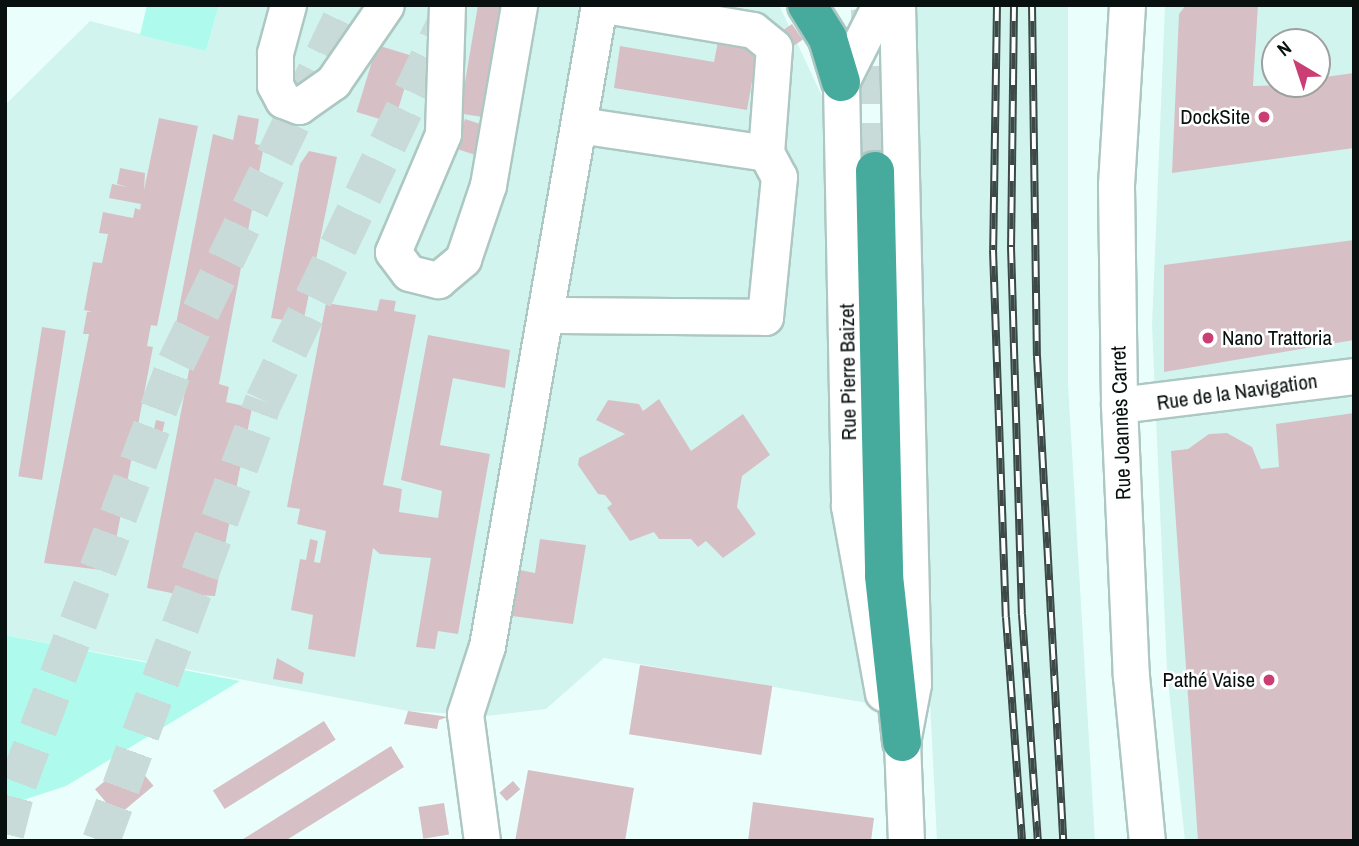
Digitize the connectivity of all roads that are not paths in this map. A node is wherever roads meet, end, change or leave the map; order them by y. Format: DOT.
graph roads {
  1 [pos="288,5"];
  2 [pos="386,5"];
  3 [pos="447,5"];
  4 [pos="519,5"];
  5 [pos="598,5"];
  6 [pos="605,5"];
  7 [pos="807,5"];
  8 [pos="880,5"];
  9 [pos="897,5"];
  10 [pos="1127,5"];
  11 [pos="841,82"];
  12 [pos="579,125"];
  13 [pos="766,152"];
  14 [pos="875,171"];
  15 [pos="549,315"];
  16 [pos="1354,376"];
  17 [pos="1119,405"];
  18 [pos="902,742"];
  19 [pos="482,841"];
  20 [pos="906,841"];
  21 [pos="1147,841"];
  1 -- 2 [label="street"];
  3 -- 4 [label="street"];
  5 -- 12 [label="street"];
  6 -- 13 [label="street"];
  7 -- 11 [label="highway"];
  8 -- 11 [label="street, Rue Pierre Baizet"];
  9 -- 18 [label="street, Rue Pierre Baizet"];
  10 -- 17 [label="street, Rue Joannès Carret"];
  11 -- 18 [label="street, Rue Pierre Baizet"];
  12 -- 13 [label="street"];
  12 -- 15 [label="street"];
  13 -- 15 [label="street"];
  14 -- 18 [label="highway"];
  15 -- 19 [label="street"];
  16 -- 17 [label="street, Rue de la Navigation"];
  17 -- 21 [label="street, Rue Joannès Carret"];
  18 -- 20 [label="street, Rue Pierre Baizet"];
}
